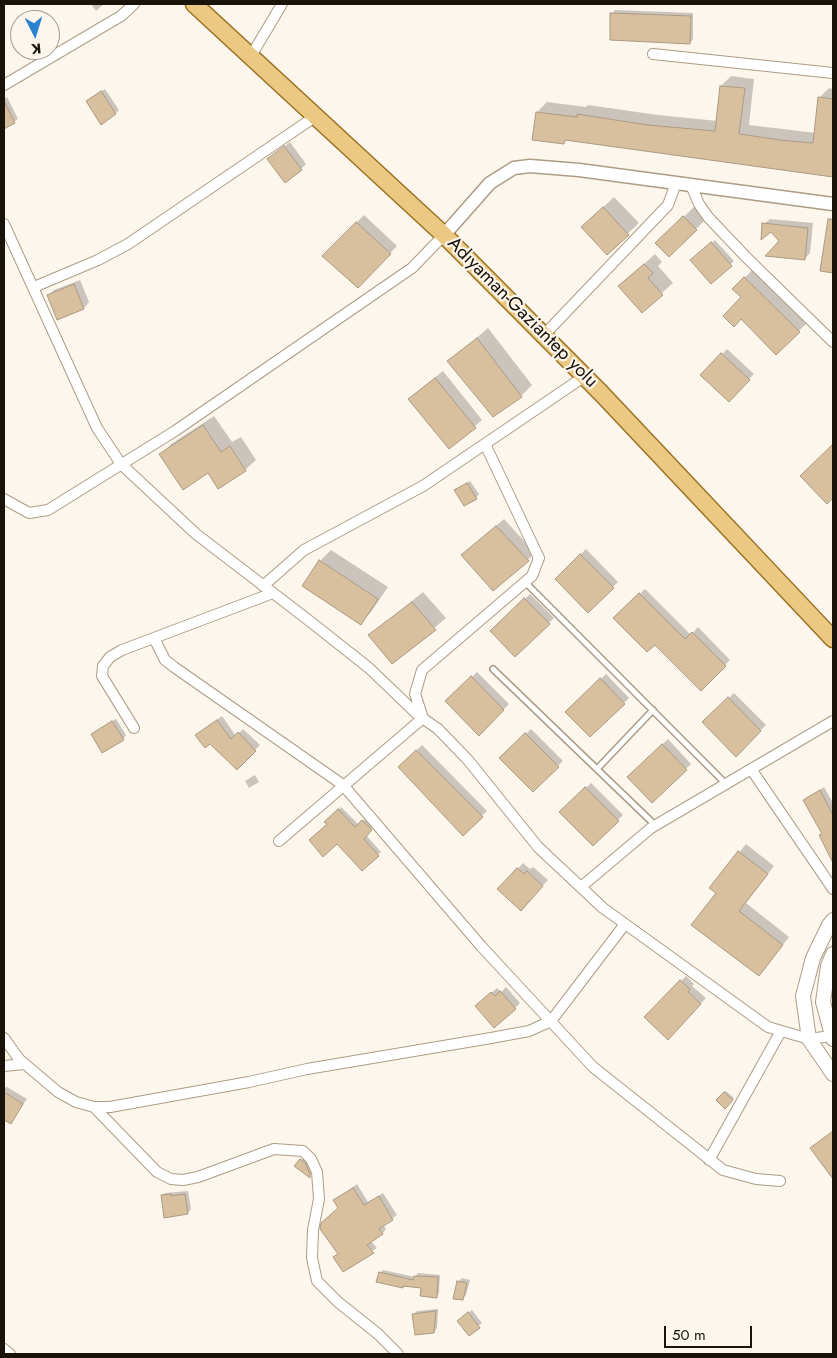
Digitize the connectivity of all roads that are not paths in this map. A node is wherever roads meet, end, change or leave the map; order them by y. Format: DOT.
graph roads {
  1 [pos="134,4"];
  2 [pos="194,4"];
  3 [pos="282,4"];
  4 [pos="652,54"];
  5 [pos="251,56"];
  6 [pos="833,74"];
  7 [pos="4,86"];
  8 [pos="316,116"];
  9 [pos="676,183"];
  10 [pos="691,185"];
  11 [pos="833,204"];
  12 [pos="4,224"];
  13 [pos="444,235"];
  14 [pos="34,287"];
  15 [pos="544,336"];
  16 [pos="833,342"];
  17 [pos="585,376"];
  18 [pos="485,444"];
  19 [pos="121,464"];
  20 [pos="4,499"];
  21 [pos="525,582"];
  22 [pos="263,586"];
  23 [pos="273,593"];
  24 [pos="154,638"];
  25 [pos="833,639"];
  26 [pos="493,669"];
  27 [pos="653,710"];
  28 [pos="423,718"];
  29 [pos="833,721"];
  30 [pos="134,728"];
  31 [pos="597,769"];
  32 [pos="751,769"];
  33 [pos="725,783"];
  34 [pos="343,785"];
  35 [pos="656,825"];
  36 [pos="279,841"];
  37 [pos="581,887"];
  38 [pos="833,889"];
  39 [pos="833,920"];
  40 [pos="625,924"];
  41 [pos="833,954"];
  42 [pos="551,1021"];
  43 [pos="781,1031"];
  44 [pos="4,1038"];
  45 [pos="832,1038"];
  46 [pos="809,1039"];
  47 [pos="24,1064"];
  48 [pos="4,1066"];
  49 [pos="833,1074"];
  50 [pos="94,1107"];
  51 [pos="710,1160"];
  52 [pos="780,1181"];
  53 [pos="4,1349"];
  54 [pos="10,1354"];
  55 [pos="398,1354"];
  1 -- 7 [label="street"];
  2 -- 5 [label="main road, Adıyaman-Gaziantep yolu"];
  3 -- 5 [label="street"];
  4 -- 6 [label="street"];
  5 -- 8 [label="main road, Adıyaman-Gaziantep yolu"];
  8 -- 13 [label="main road, Adıyaman-Gaziantep yolu"];
  8 -- 14 [label="street"];
  9 -- 10 [label="street"];
  9 -- 13 [label="street"];
  9 -- 15 [label="street"];
  10 -- 11 [label="street"];
  10 -- 16 [label="street"];
  12 -- 14 [label="street"];
  13 -- 15 [label="main road, Adıyaman-Gaziantep yolu"];
  13 -- 19 [label="street"];
  14 -- 19 [label="street"];
  15 -- 17 [label="main road, Adıyaman-Gaziantep yolu"];
  17 -- 18 [label="street"];
  17 -- 25 [label="main road, Adıyaman-Gaziantep yolu"];
  18 -- 21 [label="street"];
  18 -- 22 [label="street"];
  19 -- 20 [label="street"];
  19 -- 22 [label="street"];
  21 -- 27 [label="lane"];
  21 -- 28 [label="street"];
  22 -- 23 [label="street"];
  23 -- 24 [label="street"];
  23 -- 28 [label="street"];
  24 -- 30 [label="street"];
  24 -- 34 [label="street"];
  26 -- 31 [label="lane"];
  27 -- 31 [label="lane"];
  27 -- 33 [label="lane"];
  28 -- 34 [label="street"];
  28 -- 37 [label="street"];
  29 -- 32 [label="street"];
  31 -- 35 [label="lane"];
  32 -- 33 [label="street"];
  32 -- 38 [label="street"];
  33 -- 35 [label="street"];
  34 -- 36 [label="street"];
  34 -- 42 [label="street"];
  35 -- 37 [label="street"];
  37 -- 40 [label="street"];
  39 -- 46 [label="main road"];
  40 -- 42 [label="street"];
  40 -- 43 [label="street"];
  41 -- 45 [label="main road"];
  42 -- 50 [label="street"];
  42 -- 51 [label="street"];
  43 -- 46 [label="street"];
  43 -- 51 [label="street"];
  44 -- 47 [label="street"];
  45 -- 46 [label="street"];
  46 -- 49 [label="main road"];
  47 -- 48 [label="street"];
  47 -- 50 [label="street"];
  50 -- 55 [label="street"];
  51 -- 52 [label="street"];
  53 -- 54 [label="street"];
}
